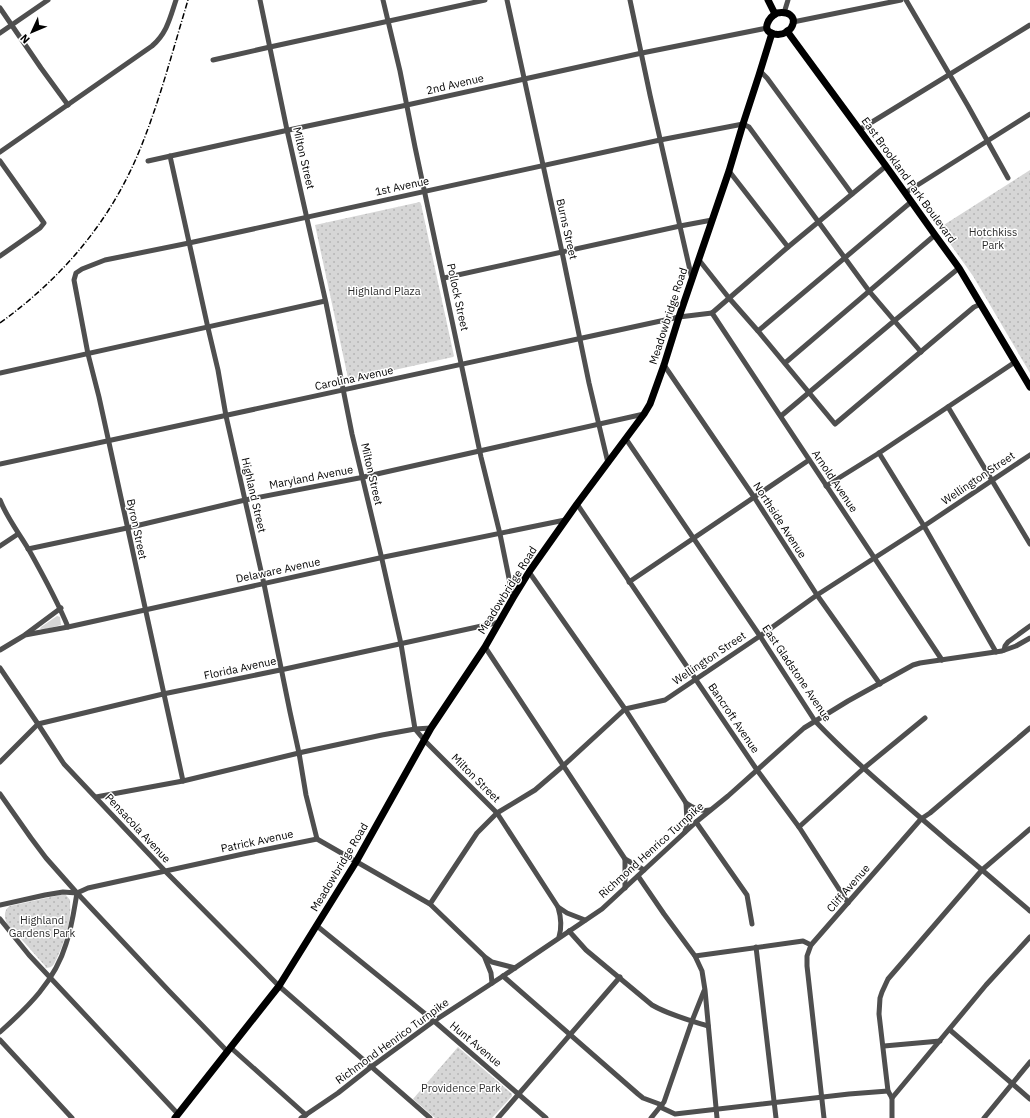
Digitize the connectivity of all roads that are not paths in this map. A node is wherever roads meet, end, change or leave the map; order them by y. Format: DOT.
graph roads {
  1 [pos="48,0"];
  2 [pos="176,0"];
  3 [pos="260,0"];
  4 [pos="383,0"];
  5 [pos="485,0"];
  6 [pos="507,0"];
  7 [pos="630,0"];
  8 [pos="768,0"];
  9 [pos="788,0"];
  10 [pos="902,0"];
  11 [pos="906,0"];
  12 [pos="0,8"];
  13 [pos="784,13"];
  14 [pos="775,14"];
  15 [pos="387,21"];
  16 [pos="793,22"];
  17 [pos="12,25"];
  18 [pos="1030,25"];
  19 [pos="770,30"];
  20 [pos="787,31"];
  21 [pos="0,33"];
  22 [pos="270,47"];
  23 [pos="642,53"];
  24 [pos="213,60"];
  25 [pos="760,72"];
  26 [pos="949,75"];
  27 [pos="524,78"];
  28 [pos="68,105"];
  29 [pos="406,105"];
  30 [pos="1030,114"];
  31 [pos="743,124"];
  32 [pos="287,130"];
  33 [pos="860,130"];
  34 [pos="660,140"];
  35 [pos="987,141"];
  36 [pos="0,152"];
  37 [pos="170,156"];
  38 [pos="0,161"];
  39 [pos="148,161"];
  40 [pos="543,166"];
  41 [pos="886,166"];
  42 [pos="729,171"];
  43 [pos="1008,178"];
  44 [pos="425,192"];
  45 [pos="905,193"];
  46 [pos="852,194"];
  47 [pos="911,202"];
  48 [pos="307,217"];
  49 [pos="712,220"];
  50 [pos="819,222"];
  51 [pos="680,226"];
  52 [pos="935,235"];
  53 [pos="189,243"];
  54 [pos="788,247"];
  55 [pos="562,252"];
  56 [pos="0,256"];
  57 [pos="845,257"];
  58 [pos="699,260"];
  59 [pos="959,268"];
  60 [pos="444,278"];
  61 [pos="692,279"];
  62 [pos="74,280"];
  63 [pos="869,291"];
  64 [pos="729,298"];
  65 [pos="325,301"];
  66 [pos="981,304"];
  67 [pos="712,313"];
  68 [pos="679,317"];
  69 [pos="894,321"];
  70 [pos="208,328"];
  71 [pos="758,331"];
  72 [pos="580,338"];
  73 [pos="921,352"];
  74 [pos="88,354"];
  75 [pos="1015,362"];
  76 [pos="785,363"];
  77 [pos="462,364"];
  78 [pos="664,365"];
  79 [pos="0,373"];
  80 [pos="1030,387"];
  81 [pos="344,390"];
  82 [pos="809,392"];
  83 [pos="948,407"];
  84 [pos="644,414"];
  85 [pos="226,416"];
  86 [pos="781,416"];
  87 [pos="599,424"];
  88 [pos="626,439"];
  89 [pos="108,441"];
  90 [pos="480,451"];
  91 [pos="879,453"];
  92 [pos="1030,455"];
  93 [pos="809,460"];
  94 [pos="608,463"];
  95 [pos="0,464"];
  96 [pos="362,477"];
  97 [pos="992,481"];
  98 [pos="826,486"];
  99 [pos="754,497"];
  100 [pos="0,500"];
  101 [pos="245,500"];
  102 [pos="577,504"];
  103 [pos="565,520"];
  104 [pos="924,526"];
  105 [pos="127,528"];
  106 [pos="18,534"];
  107 [pos="500,534"];
  108 [pos="693,538"];
  109 [pos="1030,544"];
  110 [pos="0,546"];
  111 [pos="28,549"];
  112 [pos="382,557"];
  113 [pos="874,558"];
  114 [pos="529,572"];
  115 [pos="629,582"];
  116 [pos="264,584"];
  117 [pos="817,595"];
  118 [pos="513,598"];
  119 [pos="60,608"];
  120 [pos="146,609"];
  121 [pos="500,622"];
  122 [pos="1030,626"];
  123 [pos="68,627"];
  124 [pos="25,635"];
  125 [pos="760,636"];
  126 [pos="1030,638"];
  127 [pos="401,644"];
  128 [pos="485,646"];
  129 [pos="0,650"];
  130 [pos="1004,650"];
  131 [pos="996,652"];
  132 [pos="942,660"];
  133 [pos="0,668"];
  134 [pos="281,670"];
  135 [pos="696,679"];
  136 [pos="880,684"];
  137 [pos="163,694"];
  138 [pos="625,709"];
  139 [pos="925,718"];
  140 [pos="815,721"];
  141 [pos="38,724"];
  142 [pos="431,728"];
  143 [pos="1030,728"];
  144 [pos="414,729"];
  145 [pos="425,741"];
  146 [pos="299,753"];
  147 [pos="0,762"];
  148 [pos="563,766"];
  149 [pos="864,768"];
  150 [pos="757,770"];
  151 [pos="183,781"];
  152 [pos="0,794"];
  153 [pos="96,797"];
  154 [pos="686,803"];
  155 [pos="710,810"];
  156 [pos="497,813"];
  157 [pos="922,819"];
  158 [pos="696,822"];
  159 [pos="799,827"];
  160 [pos="1030,829"];
  161 [pos="685,832"];
  162 [pos="317,839"];
  163 [pos="625,859"];
  164 [pos="356,862"];
  165 [pos="644,870"];
  166 [pos="982,870"];
  167 [pos="165,872"];
  168 [pos="638,876"];
  169 [pos="625,888"];
  170 [pos="77,893"];
  171 [pos="848,903"];
  172 [pos="430,904"];
  173 [pos="0,905"];
  174 [pos="558,907"];
  175 [pos="1030,911"];
  176 [pos="0,919"];
  177 [pos="585,920"];
  178 [pos="752,924"];
  179 [pos="317,926"];
  180 [pos="568,931"];
  181 [pos="559,937"];
  182 [pos="1030,937"];
  183 [pos="811,945"];
  184 [pos="756,947"];
  185 [pos="695,956"];
  186 [pos="485,957"];
  187 [pos="515,968"];
  188 [pos="503,976"];
  189 [pos="50,978"];
  190 [pos="620,978"];
  191 [pos="492,983"];
  192 [pos="278,986"];
  193 [pos="705,990"];
  194 [pos="692,1020"];
  195 [pos="434,1021"];
  196 [pos="708,1026"];
  197 [pos="950,1030"];
  198 [pos="0,1032"];
  199 [pos="570,1035"];
  200 [pos="0,1040"];
  201 [pos="940,1041"];
  202 [pos="884,1046"];
  203 [pos="229,1049"];
  204 [pos="1030,1062"];
  205 [pos="371,1067"];
  206 [pos="1012,1083"];
  207 [pos="888,1091"];
  208 [pos="519,1094"];
  209 [pos="822,1097"];
  210 [pos="892,1098"];
  211 [pos="1030,1099"];
  212 [pos="774,1103"];
  213 [pos="661,1106"];
  214 [pos="716,1110"];
  215 [pos="176,1116"];
  216 [pos="304,1116"];
  217 [pos="675,1116"];
  218 [pos="72,1118"];
  219 [pos="430,1118"];
  220 [pos="498,1118"];
  221 [pos="546,1118"];
  222 [pos="651,1118"];
  223 [pos="717,1118"];
  224 [pos="776,1118"];
  225 [pos="824,1118"];
  226 [pos="892,1118"];
  227 [pos="984,1118"];
  1 -- 17 [label="street"];
  2 -- 28 [label="street"];
  3 -- 22 [label="street, Milton Street"];
  4 -- 15 [label="street, Pollock Street"];
  5 -- 15 [label="street"];
  6 -- 27 [label="street, Burns Street"];
  7 -- 23 [label="street"];
  8 -- 14 [label="main road"];
  9 -- 13 [label="street"];
  10 -- 16 [label="street"];
  11 -- 26 [label="street"];
  12 -- 17 [label="street"];
  13 -- 14 [label="main road"];
  13 -- 16 [label="main road"];
  14 -- 19 [label="main road"];
  15 -- 22 [label="street"];
  15 -- 29 [label="street, Pollock Street"];
  16 -- 20 [label="main road"];
  17 -- 21 [label="street"];
  17 -- 28 [label="street"];
  18 -- 26 [label="street"];
  19 -- 20 [label="main road"];
  19 -- 23 [label="street, 2nd Avenue"];
  19 -- 25 [label="main road, Meadowbridge Road"];
  20 -- 33 [label="main road, East Brookland Park Boulevard"];
  22 -- 24 [label="street"];
  22 -- 32 [label="street, Milton Street"];
  23 -- 27 [label="street, 2nd Avenue"];
  23 -- 34 [label="street"];
  25 -- 31 [label="main road, Meadowbridge Road"];
  25 -- 46 [label="street"];
  26 -- 33 [label="street"];
  26 -- 35 [label="street"];
  27 -- 29 [label="street, 2nd Avenue"];
  27 -- 40 [label="street, Burns Street"];
  28 -- 36 [label="street"];
  29 -- 32 [label="street, 2nd Avenue"];
  29 -- 44 [label="street, Pollock Street"];
  30 -- 35 [label="street"];
  31 -- 34 [label="street, 1st Avenue"];
  31 -- 42 [label="main road, Meadowbridge Road"];
  31 -- 50 [label="street"];
  32 -- 37 [label="street, 2nd Avenue"];
  32 -- 48 [label="street, Milton Street"];
  33 -- 41 [label="main road, East Brookland Park Boulevard"];
  34 -- 40 [label="street, 1st Avenue"];
  34 -- 51 [label="street"];
  35 -- 43 [label="street"];
  35 -- 45 [label="street"];
  37 -- 39 [label="street, 2nd Avenue"];
  37 -- 53 [label="street, Highland Street"];
  38 -- 56 [label="street"];
  40 -- 44 [label="street, 1st Avenue"];
  40 -- 55 [label="street, Burns Street"];
  41 -- 45 [label="main road, East Brookland Park Boulevard"];
  41 -- 46 [label="street"];
  42 -- 49 [label="main road, Meadowbridge Road"];
  42 -- 54 [label="street"];
  44 -- 48 [label="street, 1st Avenue"];
  44 -- 60 [label="street, Pollock Street"];
  45 -- 47 [label="main road, East Brookland Park Boulevard"];
  46 -- 50 [label="street"];
  47 -- 52 [label="main road, East Brookland Park Boulevard"];
  47 -- 57 [label="street"];
  48 -- 53 [label="street, 1st Avenue"];
  48 -- 65 [label="street, Milton Street"];
  49 -- 51 [label="street"];
  49 -- 58 [label="main road, Meadowbridge Road"];
  50 -- 54 [label="street"];
  50 -- 57 [label="street"];
  51 -- 55 [label="street"];
  51 -- 61 [label="street"];
  52 -- 59 [label="main road, East Brookland Park Boulevard"];
  52 -- 63 [label="street"];
  53 -- 62 [label="street, 1st Avenue"];
  53 -- 70 [label="street, Highland Street"];
  54 -- 64 [label="street"];
  55 -- 60 [label="street"];
  55 -- 72 [label="street, Burns Street"];
  57 -- 63 [label="street"];
  57 -- 71 [label="street"];
  58 -- 61 [label="main road, Meadowbridge Road"];
  58 -- 64 [label="street"];
  59 -- 66 [label="main road, East Brookland Park Boulevard"];
  59 -- 69 [label="street"];
  60 -- 77 [label="street, Pollock Street"];
  61 -- 68 [label="main road, Meadowbridge Road"];
  62 -- 74 [label="street, Byron Street"];
  63 -- 69 [label="street"];
  63 -- 76 [label="street"];
  64 -- 67 [label="street"];
  64 -- 71 [label="street"];
  65 -- 70 [label="street"];
  65 -- 81 [label="street, Milton Street"];
  66 -- 73 [label="street"];
  66 -- 75 [label="main road, East Brookland Park Boulevard"];
  67 -- 68 [label="street, Carolina Avenue"];
  67 -- 86 [label="street, Arnold Avenue"];
  68 -- 72 [label="street, Carolina Avenue"];
  68 -- 78 [label="main road, Meadowbridge Road"];
  69 -- 73 [label="street"];
  69 -- 82 [label="street"];
  70 -- 74 [label="street"];
  70 -- 85 [label="street, Highland Street"];
  71 -- 76 [label="street"];
  72 -- 77 [label="street, Carolina Avenue"];
  72 -- 87 [label="street, Burns Street"];
  73 -- 82 [label="street"];
  74 -- 79 [label="street"];
  74 -- 89 [label="street, Byron Street"];
  75 -- 80 [label="main road, East Brookland Park Boulevard"];
  75 -- 83 [label="street"];
  76 -- 82 [label="street"];
  77 -- 81 [label="street, Carolina Avenue"];
  77 -- 90 [label="street, Pollock Street"];
  78 -- 84 [label="main road, Meadowbridge Road"];
  78 -- 99 [label="street, Northside Avenue"];
  81 -- 85 [label="street, Carolina Avenue"];
  81 -- 96 [label="street, Milton Street"];
  82 -- 86 [label="street"];
  83 -- 91 [label="street"];
  83 -- 97 [label="street"];
  84 -- 87 [label="street, Maryland Avenue"];
  84 -- 88 [label="main road, Meadowbridge Road"];
  85 -- 89 [label="street, Carolina Avenue"];
  85 -- 101 [label="street, Highland Street"];
  86 -- 93 [label="street, Arnold Avenue"];
  87 -- 90 [label="street, Maryland Avenue"];
  87 -- 94 [label="street, Burns Street"];
  88 -- 94 [label="main road, Meadowbridge Road"];
  88 -- 108 [label="street, East Gladstone Avenue"];
  89 -- 95 [label="street, Carolina Avenue"];
  89 -- 105 [label="street, Byron Street"];
  90 -- 96 [label="street, Maryland Avenue"];
  90 -- 107 [label="street, Pollock Street"];
  91 -- 98 [label="street"];
  91 -- 104 [label="street"];
  92 -- 97 [label="street, Wellington Street"];
  93 -- 98 [label="street, Arnold Avenue"];
  93 -- 99 [label="street"];
  94 -- 102 [label="main road, Meadowbridge Road"];
  96 -- 101 [label="street, Maryland Avenue"];
  96 -- 112 [label="street, Milton Street"];
  97 -- 104 [label="street, Wellington Street"];
  97 -- 109 [label="street"];
  98 -- 113 [label="street, Arnold Avenue"];
  99 -- 108 [label="street"];
  99 -- 117 [label="street, Northside Avenue"];
  100 -- 106 [label="street"];
  101 -- 105 [label="street, Maryland Avenue"];
  101 -- 116 [label="street, Highland Street"];
  102 -- 103 [label="main road, Meadowbridge Road"];
  102 -- 115 [label="street, Bancroft Avenue"];
  103 -- 107 [label="street, Delaware Avenue"];
  103 -- 114 [label="main road, Meadowbridge Road"];
  104 -- 113 [label="street, Wellington Street"];
  104 -- 131 [label="street"];
  105 -- 111 [label="street, Maryland Avenue"];
  105 -- 120 [label="street, Byron Street"];
  106 -- 110 [label="street"];
  106 -- 111 [label="street"];
  107 -- 112 [label="street, Delaware Avenue"];
  107 -- 118 [label="street, Pollock Street"];
  108 -- 115 [label="street"];
  108 -- 125 [label="street, East Gladstone Avenue"];
  111 -- 119 [label="street"];
  112 -- 116 [label="street, Delaware Avenue"];
  112 -- 127 [label="street, Milton Street"];
  113 -- 117 [label="street, Wellington Street"];
  113 -- 132 [label="street, Arnold Avenue"];
  114 -- 118 [label="main road, Meadowbridge Road"];
  114 -- 138 [label="street"];
  115 -- 135 [label="street, Bancroft Avenue"];
  116 -- 120 [label="street, Delaware Avenue"];
  116 -- 134 [label="street, Highland Street"];
  117 -- 125 [label="street, Wellington Street"];
  117 -- 136 [label="street, Northside Avenue"];
  118 -- 121 [label="main road, Meadowbridge Road"];
  119 -- 123 [label="street"];
  119 -- 124 [label="street"];
  120 -- 123 [label="street, Delaware Avenue"];
  120 -- 137 [label="street, Byron Street"];
  121 -- 127 [label="street, Florida Avenue"];
  121 -- 128 [label="main road, Meadowbridge Road"];
  122 -- 130 [label="street"];
  123 -- 124 [label="street, Delaware Avenue"];
  124 -- 129 [label="street, Delaware Avenue"];
  125 -- 135 [label="street, Wellington Street"];
  125 -- 140 [label="street, East Gladstone Avenue"];
  126 -- 130 [label="street, Richmond Henrico Turnpike"];
  127 -- 134 [label="street, Florida Avenue"];
  127 -- 144 [label="street, Milton Street"];
  128 -- 142 [label="main road, Meadowbridge Road"];
  128 -- 148 [label="street"];
  130 -- 131 [label="street, Richmond Henrico Turnpike"];
  131 -- 132 [label="street, Richmond Henrico Turnpike"];
  132 -- 136 [label="street, Richmond Henrico Turnpike"];
  133 -- 141 [label="street, Pensacola Avenue"];
  134 -- 137 [label="street, Florida Avenue"];
  134 -- 146 [label="street, Highland Street"];
  135 -- 138 [label="street, Wellington Street"];
  135 -- 150 [label="street, Bancroft Avenue"];
  136 -- 140 [label="street, Richmond Henrico Turnpike"];
  137 -- 141 [label="street, Florida Avenue"];
  137 -- 151 [label="street, Byron Street"];
  138 -- 148 [label="street, Wellington Street"];
  138 -- 154 [label="street"];
  139 -- 149 [label="street"];
  140 -- 149 [label="street, East Gladstone Avenue"];
  140 -- 150 [label="street, Richmond Henrico Turnpike"];
  141 -- 147 [label="street"];
  141 -- 153 [label="street, Pensacola Avenue"];
  142 -- 144 [label="street"];
  142 -- 145 [label="main road, Meadowbridge Road"];
  143 -- 157 [label="street, Cliff Avenue"];
  144 -- 145 [label="street, Milton Street"];
  144 -- 146 [label="street"];
  145 -- 156 [label="street, Milton Street"];
  145 -- 164 [label="main road, Meadowbridge Road"];
  146 -- 151 [label="street"];
  146 -- 162 [label="street, Highland Street"];
  148 -- 156 [label="street, Wellington Street"];
  148 -- 163 [label="street"];
  149 -- 157 [label="street, East Gladstone Avenue"];
  149 -- 159 [label="street"];
  150 -- 155 [label="street, Richmond Henrico Turnpike"];
  150 -- 159 [label="street, Bancroft Avenue"];
  151 -- 153 [label="street"];
  152 -- 170 [label="street"];
  153 -- 167 [label="street, Pensacola Avenue"];
  154 -- 155 [label="street"];
  154 -- 161 [label="street"];
  155 -- 158 [label="street, Richmond Henrico Turnpike"];
  156 -- 172 [label="street, Wellington Street"];
  156 -- 174 [label="street, Milton Street"];
  157 -- 166 [label="street, East Gladstone Avenue"];
  157 -- 171 [label="street, Cliff Avenue"];
  158 -- 161 [label="street, Richmond Henrico Turnpike"];
  158 -- 178 [label="street"];
  159 -- 171 [label="street, Bancroft Avenue"];
  160 -- 166 [label="street"];
  161 -- 165 [label="street, Richmond Henrico Turnpike"];
  162 -- 164 [label="street"];
  162 -- 167 [label="street, Patrick Avenue"];
  163 -- 165 [label="street"];
  163 -- 169 [label="street"];
  164 -- 172 [label="street"];
  164 -- 179 [label="main road, Meadowbridge Road"];
  165 -- 168 [label="street, Richmond Henrico Turnpike"];
  166 -- 175 [label="street, East Gladstone Avenue"];
  166 -- 202 [label="street"];
  167 -- 170 [label="street, Patrick Avenue"];
  167 -- 192 [label="street, Pensacola Avenue"];
  168 -- 169 [label="street, Richmond Henrico Turnpike"];
  168 -- 185 [label="street"];
  169 -- 177 [label="street, Richmond Henrico Turnpike"];
  170 -- 173 [label="street, Patrick Avenue"];
  170 -- 189 [label="street"];
  170 -- 203 [label="street"];
  171 -- 183 [label="street, Cliff Avenue"];
  172 -- 186 [label="street"];
  174 -- 177 [label="street, Milton Street"];
  174 -- 181 [label="street, Milton Street"];
  176 -- 189 [label="street"];
  177 -- 180 [label="street, Richmond Henrico Turnpike"];
  179 -- 192 [label="main road, Meadowbridge Road"];
  179 -- 195 [label="street, Hunt Avenue"];
  180 -- 181 [label="street, Richmond Henrico Turnpike"];
  180 -- 190 [label="street"];
  181 -- 187 [label="street, Richmond Henrico Turnpike"];
  182 -- 197 [label="street"];
  183 -- 184 [label="street"];
  183 -- 209 [label="street, Cliff Avenue"];
  184 -- 185 [label="street"];
  184 -- 212 [label="street"];
  185 -- 193 [label="street"];
  186 -- 187 [label="street"];
  186 -- 191 [label="street"];
  187 -- 188 [label="street, Richmond Henrico Turnpike"];
  188 -- 191 [label="street, Richmond Henrico Turnpike"];
  188 -- 199 [label="street"];
  189 -- 198 [label="street"];
  189 -- 215 [label="street"];
  190 -- 194 [label="street"];
  190 -- 199 [label="street"];
  191 -- 195 [label="street, Richmond Henrico Turnpike"];
  192 -- 203 [label="main road, Meadowbridge Road"];
  192 -- 205 [label="street, Pensacola Avenue"];
  193 -- 194 [label="street"];
  193 -- 196 [label="street"];
  194 -- 196 [label="street"];
  194 -- 213 [label="street"];
  195 -- 205 [label="street, Richmond Henrico Turnpike"];
  195 -- 208 [label="street, Hunt Avenue"];
  196 -- 214 [label="street"];
  197 -- 201 [label="street"];
  197 -- 206 [label="street"];
  199 -- 208 [label="street"];
  199 -- 213 [label="street"];
  200 -- 218 [label="street"];
  201 -- 202 [label="street"];
  201 -- 210 [label="street"];
  202 -- 207 [label="street"];
  203 -- 215 [label="main road, Meadowbridge Road"];
  203 -- 216 [label="street"];
  204 -- 206 [label="street"];
  205 -- 216 [label="street, Richmond Henrico Turnpike"];
  205 -- 219 [label="street, Pensacola Avenue"];
  206 -- 211 [label="street"];
  206 -- 227 [label="street"];
  207 -- 209 [label="street"];
  207 -- 210 [label="street"];
  208 -- 220 [label="street"];
  208 -- 221 [label="street, Hunt Avenue"];
  209 -- 212 [label="street"];
  209 -- 225 [label="street, Cliff Avenue"];
  210 -- 226 [label="street"];
  212 -- 214 [label="street"];
  212 -- 224 [label="street"];
  213 -- 217 [label="street"];
  213 -- 222 [label="street"];
  214 -- 217 [label="street"];
  214 -- 223 [label="street"];
}
